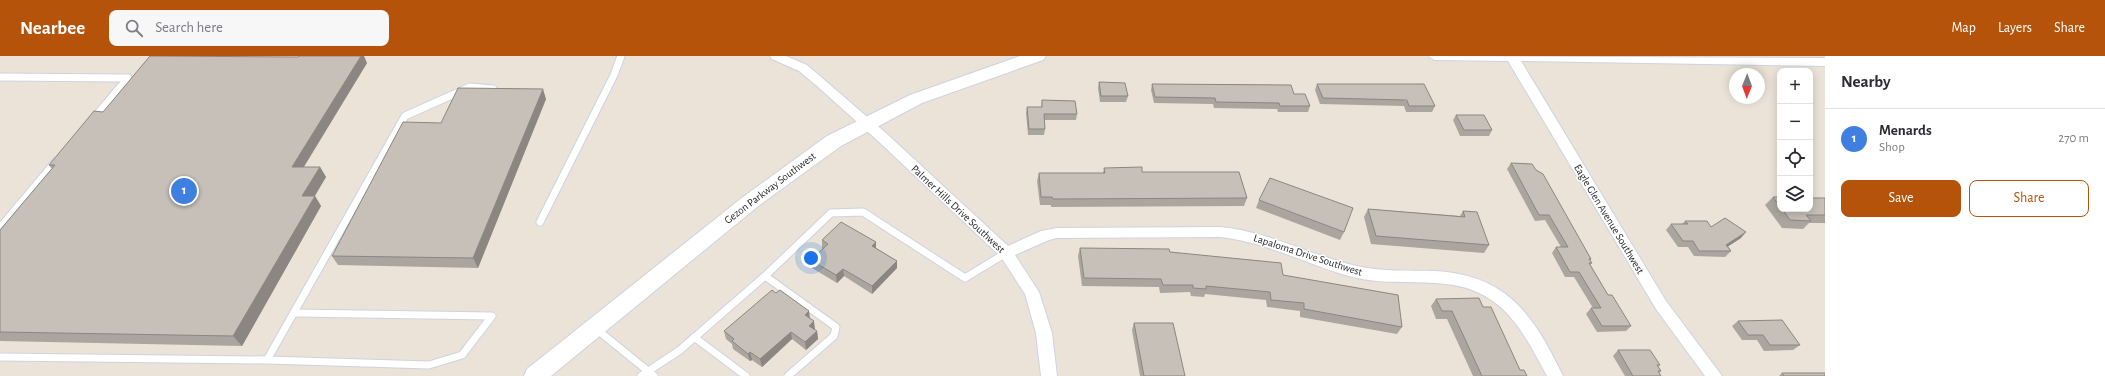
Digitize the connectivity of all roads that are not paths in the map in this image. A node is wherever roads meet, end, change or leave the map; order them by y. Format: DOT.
graph roads {
  1 [pos="621,56"];
  2 [pos="776,56"];
  3 [pos="1037,56"];
  4 [pos="1434,56"];
  5 [pos="1512,57"];
  6 [pos="1825,62"];
  7 [pos="0,77"];
  8 [pos="500,89"];
  9 [pos="91,122"];
  10 [pos="865,124"];
  11 [pos="63,154"];
  12 [pos="540,222"];
  13 [pos="0,228"];
  14 [pos="1006,253"];
  15 [pos="764,276"];
  16 [pos="294,313"];
  17 [pos="595,328"];
  18 [pos="694,337"];
  19 [pos="0,357"];
  20 [pos="267,360"];
  21 [pos="644,373"];
  22 [pos="536,376"];
  23 [pos="654,376"];
  24 [pos="746,376"];
  25 [pos="788,376"];
  26 [pos="1049,376"];
  27 [pos="1555,376"];
  28 [pos="1714,376"];
  1 -- 12 [label="lane"];
  2 -- 10 [label="street, Palmer Hills Drive Southwest"];
  3 -- 10 [label="main road, Gezon Parkway Southwest"];
  4 -- 5 [label="street"];
  5 -- 6 [label="street"];
  5 -- 28 [label="street, Eagle Glen Avenue Southwest"];
  7 -- 9 [label="lane"];
  8 -- 16 [label="lane"];
  10 -- 14 [label="street, Palmer Hills Drive Southwest"];
  10 -- 17 [label="main road, Gezon Parkway Southwest"];
  11 -- 13 [label="lane"];
  14 -- 15 [label="lane"];
  14 -- 26 [label="street, Palmer Hills Drive Southwest"];
  14 -- 27 [label="street, Lapaloma Drive Southwest"];
  15 -- 18 [label="lane"];
  15 -- 25 [label="lane"];
  16 -- 20 [label="lane"];
  16 -- 20 [label="lane"];
  17 -- 21 [label="lane"];
  17 -- 22 [label="main road, Gezon Parkway Southwest"];
  18 -- 21 [label="lane"];
  18 -- 24 [label="lane"];
  19 -- 20 [label="lane"];
  21 -- 23 [label="lane"];
}
